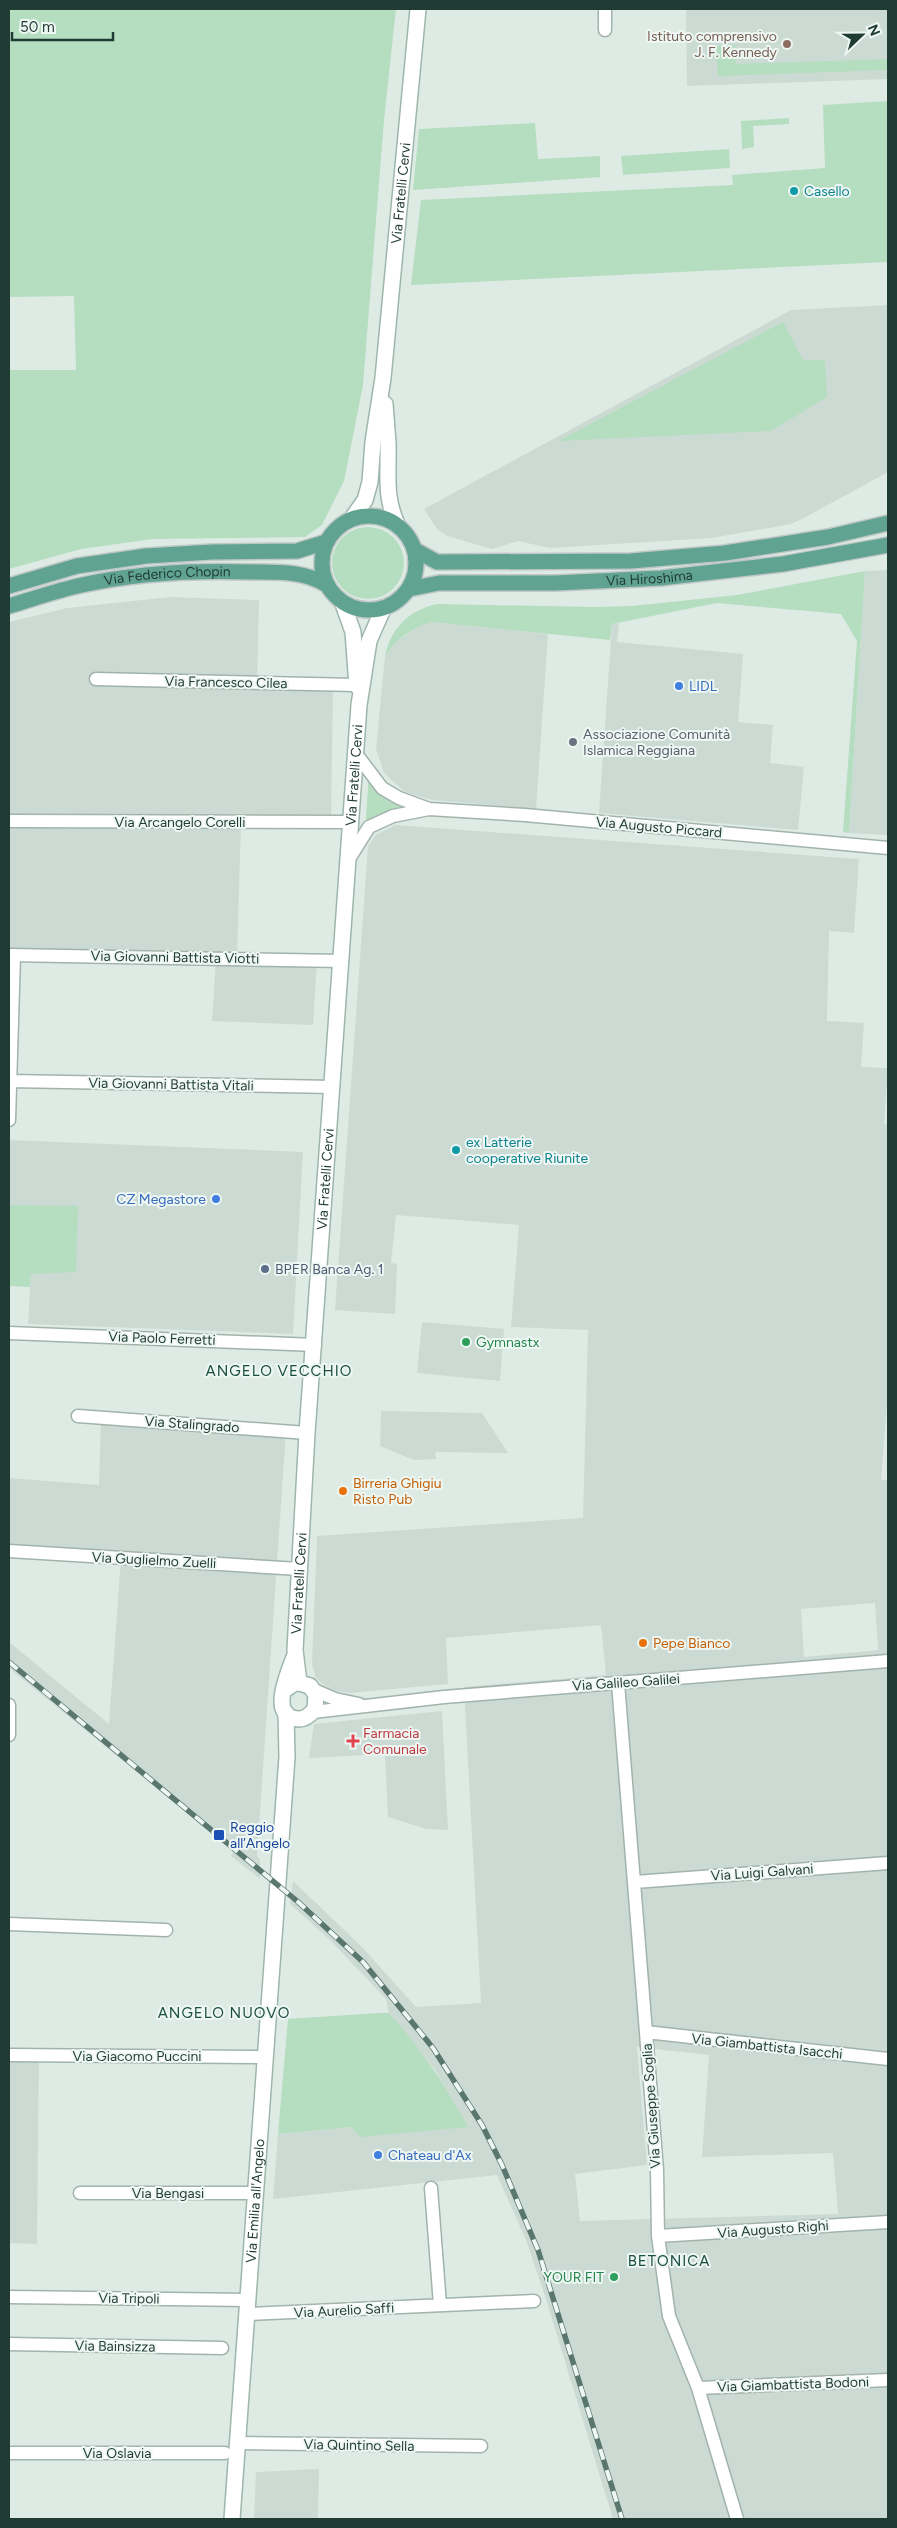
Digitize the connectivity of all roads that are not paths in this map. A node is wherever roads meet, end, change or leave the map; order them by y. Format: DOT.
graph roads {
  1 [pos="418,9"];
  2 [pos="605,9"];
  3 [pos="606,30"];
  4 [pos="383,378"];
  5 [pos="353,517"];
  6 [pos="888,523"];
  7 [pos="397,524"];
  8 [pos="326,542"];
  9 [pos="888,545"];
  10 [pos="415,550"];
  11 [pos="327,585"];
  12 [pos="9,586"];
  13 [pos="409,589"];
  14 [pos="343,604"];
  15 [pos="9,606"];
  16 [pos="383,609"];
  17 [pos="96,679"];
  18 [pos="356,685"];
  19 [pos="359,705"];
  20 [pos="357,755"];
  21 [pos="429,809"];
  22 [pos="9,821"];
  23 [pos="352,822"];
  24 [pos="888,848"];
  25 [pos="349,859"];
  26 [pos="11,955"];
  27 [pos="342,961"];
  28 [pos="10,1081"];
  29 [pos="333,1087"];
  30 [pos="9,1120"];
  31 [pos="9,1333"];
  32 [pos="314,1345"];
  33 [pos="78,1416"];
  34 [pos="307,1433"];
  35 [pos="9,1551"];
  36 [pos="299,1569"];
  37 [pos="295,1653"];
  38 [pos="888,1661"];
  39 [pos="299,1682"];
  40 [pos="618,1682"];
  41 [pos="314,1690"];
  42 [pos="284,1691"];
  43 [pos="9,1705"];
  44 [pos="364,1705"];
  45 [pos="286,1713"];
  46 [pos="307,1715"];
  47 [pos="9,1735"];
  48 [pos="287,1757"];
  49 [pos="888,1863"];
  50 [pos="635,1882"];
  51 [pos="9,1924"];
  52 [pos="166,1930"];
  53 [pos="646,2032"];
  54 [pos="9,2055"];
  55 [pos="265,2057"];
  56 [pos="888,2059"];
  57 [pos="431,2188"];
  58 [pos="80,2193"];
  59 [pos="256,2193"];
  60 [pos="888,2222"];
  61 [pos="658,2236"];
  62 [pos="9,2297"];
  63 [pos="534,2301"];
  64 [pos="440,2305"];
  65 [pos="248,2307"];
  66 [pos="9,2344"];
  67 [pos="222,2348"];
  68 [pos="888,2380"];
  69 [pos="698,2388"];
  70 [pos="237,2443"];
  71 [pos="481,2446"];
  72 [pos="9,2453"];
  73 [pos="225,2454"];
  74 [pos="232,2519"];
  75 [pos="737,2519"];
  1 -- 4 [label="main road, Via Fratelli Cervi"];
  2 -- 3 [label="street"];
  4 -- 5 [label="main road, Via Fratelli Cervi"];
  4 -- 7 [label="main road, Via Fratelli Cervi"];
  5 -- 7 [label="main road"];
  5 -- 8 [label="main road, Via Fratelli Cervi"];
  6 -- 10 [label="main road, Via Hiroshima"];
  7 -- 10 [label="main road, Via Fratelli Cervi"];
  8 -- 11 [label="main road, Via Fratelli Cervi"];
  8 -- 12 [label="main road, Via Federico Chopin"];
  9 -- 13 [label="main road, Via Hiroshima"];
  10 -- 13 [label="main road"];
  11 -- 14 [label="main road, Via Fratelli Cervi"];
  11 -- 15 [label="main road, Via Federico Chopin"];
  13 -- 16 [label="main road"];
  14 -- 16 [label="main road"];
  14 -- 18 [label="main road, Via Fratelli Cervi"];
  16 -- 19 [label="main road, Via Fratelli Cervi"];
  17 -- 18 [label="street, Via Francesco Cilea"];
  18 -- 19 [label="main road, Via Fratelli Cervi"];
  19 -- 20 [label="main road, Via Fratelli Cervi"];
  20 -- 21 [label="street, Via Augusto Piccard"];
  20 -- 23 [label="main road, Via Fratelli Cervi"];
  21 -- 24 [label="street, Via Augusto Piccard"];
  21 -- 25 [label="street, Via Augusto Piccard"];
  22 -- 23 [label="street, Via Arcangelo Corelli"];
  23 -- 25 [label="main road, Via Fratelli Cervi"];
  25 -- 27 [label="main road, Via Fratelli Cervi"];
  26 -- 27 [label="street, Via Giovanni Battista Viotti"];
  26 -- 28 [label="street"];
  27 -- 29 [label="main road, Via Fratelli Cervi"];
  28 -- 29 [label="street, Via Giovanni Battista Vitali"];
  28 -- 30 [label="street"];
  29 -- 32 [label="main road, Via Fratelli Cervi"];
  31 -- 32 [label="street, Via Paolo Ferretti"];
  32 -- 34 [label="main road, Via Fratelli Cervi"];
  33 -- 34 [label="street, Via Stalingrado"];
  34 -- 36 [label="main road, Via Fratelli Cervi"];
  35 -- 36 [label="street, Via Guglielmo Zuelli"];
  36 -- 37 [label="main road, Via Fratelli Cervi"];
  37 -- 39 [label="main road, Via Fratelli Cervi"];
  37 -- 42 [label="main road, Via Fratelli Cervi"];
  38 -- 40 [label="street, Via Galileo Galilei"];
  39 -- 41 [label="main road"];
  39 -- 42 [label="main road"];
  40 -- 44 [label="street, Via Galileo Galilei"];
  40 -- 50 [label="street, Via Giuseppe Soglia"];
  41 -- 44 [label="street, Via Galileo Galilei"];
  41 -- 46 [label="main road"];
  42 -- 45 [label="main road"];
  43 -- 47 [label="street"];
  44 -- 46 [label="street, Via Galileo Galilei"];
  45 -- 46 [label="main road"];
  45 -- 48 [label="main road"];
  46 -- 48 [label="main road"];
  48 -- 55 [label="main road, Via Emilia all'Angelo"];
  49 -- 50 [label="street, Via Luigi Galvani"];
  50 -- 53 [label="street, Via Giuseppe Soglia"];
  51 -- 52 [label="street"];
  53 -- 56 [label="street, Via Giambattista Isacchi"];
  53 -- 61 [label="street, Via Giuseppe Soglia"];
  54 -- 55 [label="street, Via Giacomo Puccini"];
  55 -- 59 [label="main road, Via Emilia all'Angelo"];
  57 -- 64 [label="street"];
  58 -- 59 [label="street, Via Bengasi"];
  59 -- 65 [label="main road, Via Emilia all'Angelo"];
  60 -- 61 [label="street, Via Augusto Righi"];
  61 -- 69 [label="street, Via Giuseppe Soglia"];
  62 -- 65 [label="street, Via Tripoli"];
  63 -- 64 [label="street, Via Aurelio Saffi"];
  64 -- 65 [label="street, Via Aurelio Saffi"];
  65 -- 70 [label="main road, Via Emilia all'Angelo"];
  66 -- 67 [label="street, Via Bainsizza"];
  68 -- 69 [label="street, Via Giambattista Bodoni"];
  69 -- 75 [label="street, Via Giuseppe Soglia"];
  70 -- 71 [label="street, Via Quintino Sella"];
  70 -- 74 [label="main road, Via Emilia all'Angelo"];
  72 -- 73 [label="street, Via Oslavia"];
}
